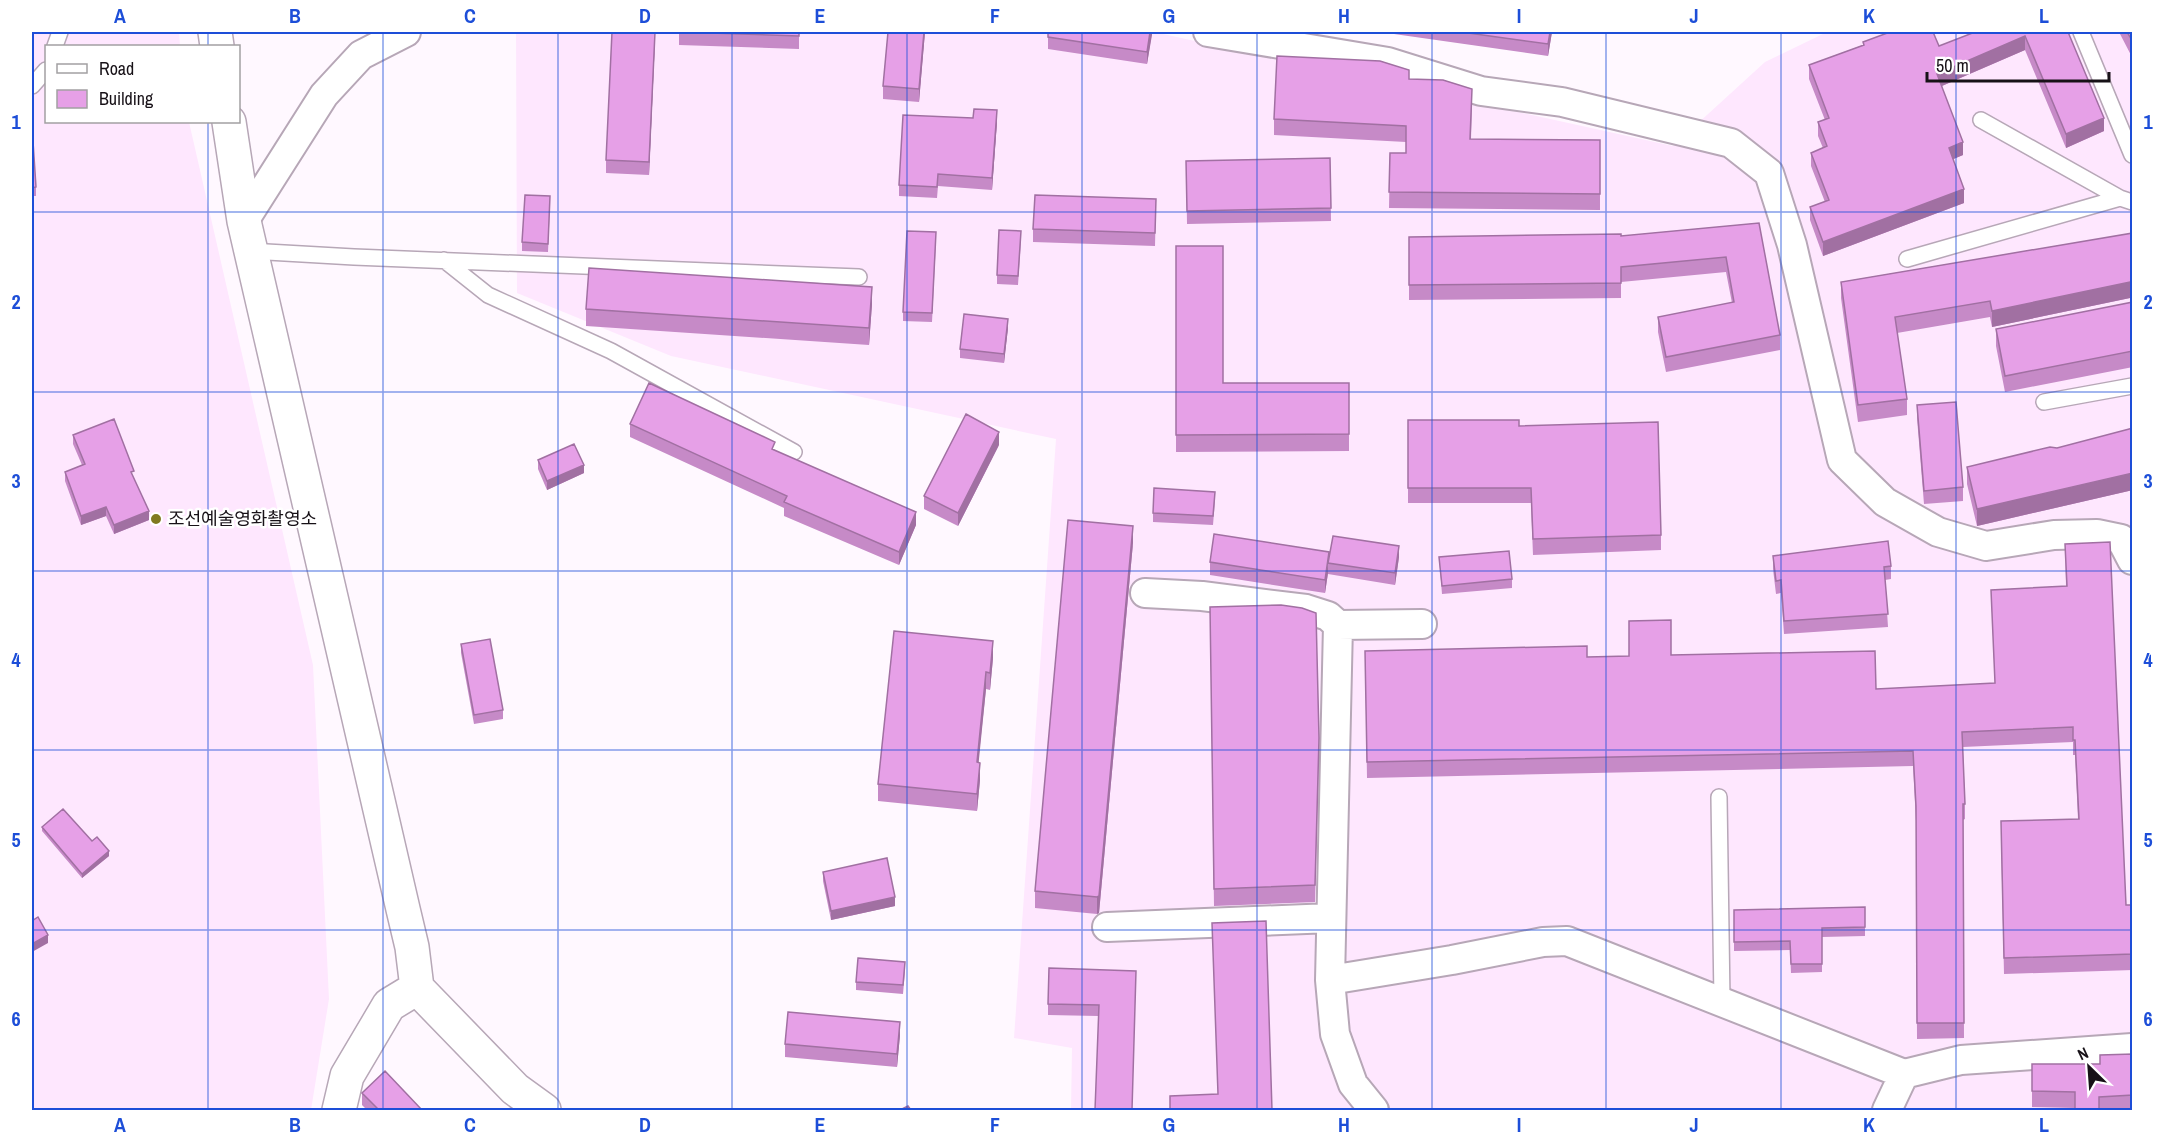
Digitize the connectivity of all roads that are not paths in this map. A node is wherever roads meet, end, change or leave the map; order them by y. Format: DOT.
graph roads {
  1 [pos="406,32"];
  2 [pos="1208,32"];
  3 [pos="2081,32"];
  4 [pos="45,71"];
  5 [pos="32,86"];
  6 [pos="1982,120"];
  7 [pos="229,123"];
  8 [pos="2133,155"];
  9 [pos="2126,200"];
  10 [pos="248,236"];
  11 [pos="1907,259"];
  12 [pos="444,260"];
  13 [pos="859,277"];
  14 [pos="2133,386"];
  15 [pos="2044,402"];
  16 [pos="794,452"];
  17 [pos="2133,560"];
  18 [pos="1144,593"];
  19 [pos="1422,624"];
  20 [pos="1338,625"];
  21 [pos="1719,796"];
  22 [pos="1331,918"];
  23 [pos="1107,927"];
  24 [pos="1330,980"];
  25 [pos="417,988"];
  26 [pos="1722,1001"];
  27 [pos="2133,1048"];
  28 [pos="1904,1074"];
  29 [pos="339,1110"];
  30 [pos="544,1110"];
  31 [pos="1374,1110"];
  32 [pos="1887,1110"];
  1 -- 10 [label="street"];
  2 -- 17 [label="street"];
  3 -- 8 [label="lane"];
  4 -- 5 [label="lane"];
  6 -- 9 [label="lane"];
  7 -- 10 [label="street"];
  9 -- 11 [label="lane"];
  10 -- 12 [label="lane"];
  10 -- 25 [label="street"];
  12 -- 13 [label="lane"];
  12 -- 16 [label="lane"];
  14 -- 15 [label="lane"];
  18 -- 20 [label="street"];
  19 -- 20 [label="street"];
  20 -- 22 [label="street"];
  21 -- 26 [label="lane"];
  22 -- 23 [label="street"];
  22 -- 24 [label="street"];
  24 -- 26 [label="street"];
  24 -- 31 [label="street"];
  25 -- 29 [label="street"];
  25 -- 30 [label="street"];
  26 -- 28 [label="street"];
  27 -- 28 [label="street"];
  28 -- 32 [label="street"];
}
